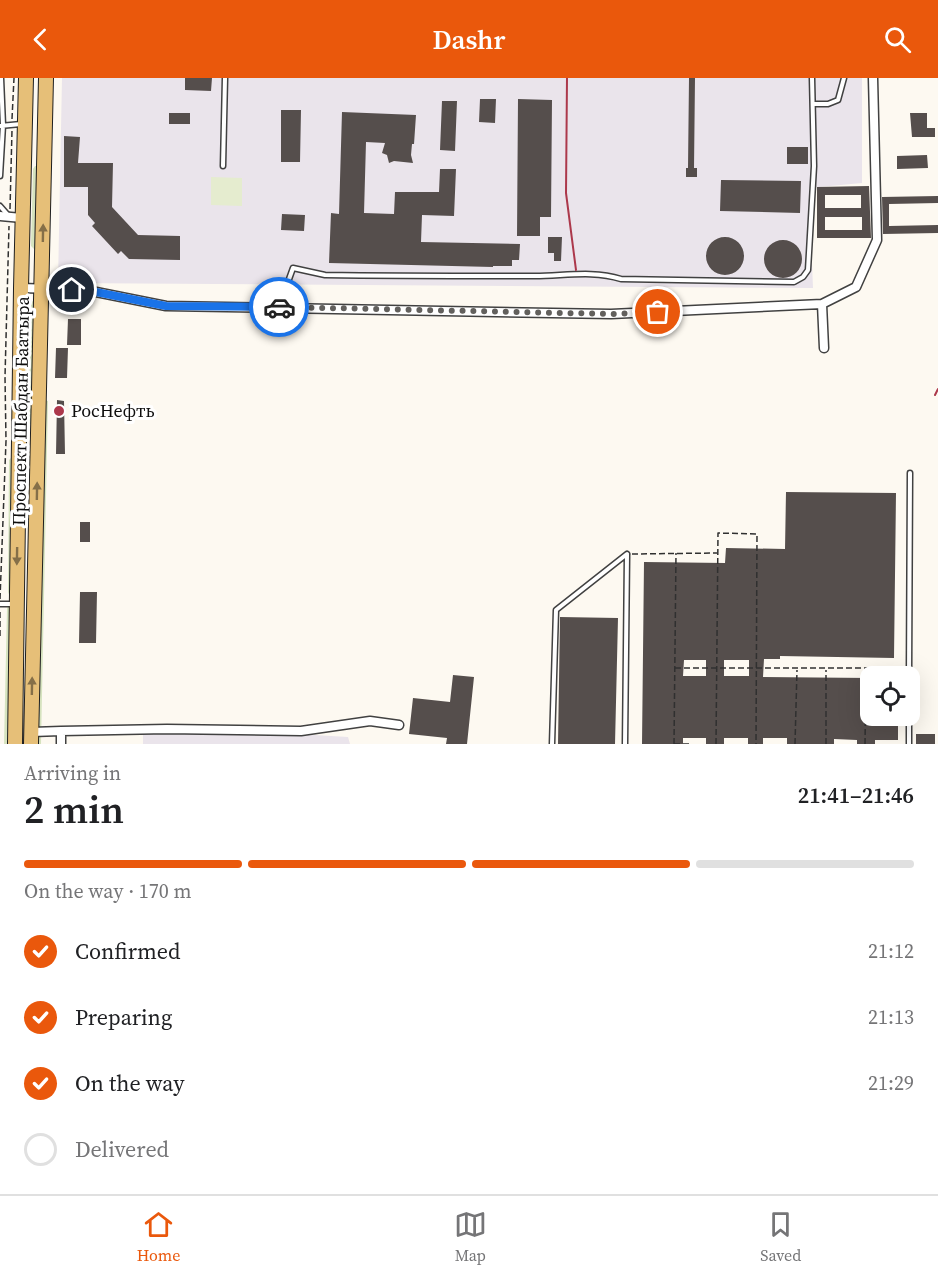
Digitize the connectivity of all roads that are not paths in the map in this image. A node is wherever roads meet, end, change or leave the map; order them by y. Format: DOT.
graph roads {
  1 [pos="2,78"];
  2 [pos="26,78"];
  3 [pos="46,78"];
  4 [pos="225,78"];
  5 [pos="812,78"];
  6 [pos="844,78"];
  7 [pos="873,78"];
  8 [pos="1,97"];
  9 [pos="813,104"];
  10 [pos="1,115"];
  11 [pos="18,124"];
  12 [pos="44,124"];
  13 [pos="2,126"];
  14 [pos="24,157"];
  15 [pos="44,158"];
  16 [pos="223,166"];
  17 [pos="0,176"];
  18 [pos="0,206"];
  19 [pos="11,217"];
  20 [pos="21,288"];
  21 [pos="41,288"];
  22 [pos="822,304"];
  23 [pos="279,307"];
  24 [pos="824,348"];
  25 [pos="19,445"];
  26 [pos="38,445"];
  27 [pos="910,473"];
  28 [pos="0,604"];
  29 [pos="17,604"];
  30 [pos="909,666"];
  31 [pos="399,725"];
  32 [pos="909,726"];
  33 [pos="61,731"];
  34 [pos="31,738"];
  35 [pos="15,744"];
  36 [pos="61,744"];
  37 [pos="552,744"];
  38 [pos="625,744"];
  39 [pos="909,744"];
  1 -- 8 [label="lane"];
  2 -- 11 [label="main road, Проспект Шабдан Баатыра"];
  3 -- 12 [label="main road, Проспект Шабдан Баатыра"];
  4 -- 16 [label="lane"];
  5 -- 9 [label="lane"];
  6 -- 9 [label="lane"];
  7 -- 22 [label="street"];
  8 -- 10 [label="lane"];
  9 -- 23 [label="lane"];
  10 -- 13 [label="lane"];
  11 -- 12 [label="main road"];
  11 -- 13 [label="lane"];
  11 -- 14 [label="main road, Проспект Шабдан Баатыра"];
  12 -- 15 [label="main road, Проспект Шабдан Баатыра"];
  13 -- 17 [label="lane"];
  14 -- 15 [label="main road"];
  14 -- 19 [label="main road, Проспект Шабдан Баатыра"];
  21 -- 15 [label="main road, Проспект Шабдан Баатыра, one-way"];
  18 -- 19 [label="lane"];
  19 -- 20 [label="main road, Проспект Шабдан Баатыра"];
  20 -- 21 [label="street"];
  20 -- 25 [label="main road, Проспект Шабдан Баатыра"];
  21 -- 23 [label="street"];
  21 -- 26 [label="main road, Проспект Шабдан Баатыра"];
  22 -- 23 [label="street"];
  22 -- 24 [label="street"];
  25 -- 26 [label="main road"];
  25 -- 29 [label="main road, Проспект Шабдан Баатыра, one-way"];
  34 -- 26 [label="main road, Проспект Шабдан Баатыра, one-way"];
  27 -- 30 [label="lane"];
  28 -- 29 [label="lane"];
  29 -- 35 [label="main road, Проспект Шабдан Баатыра"];
  31 -- 33 [label="street"];
  32 -- 39 [label="lane"];
  33 -- 34 [label="street"];
  33 -- 36 [label="street"];
  37 -- 38 [label="lane"];
}
